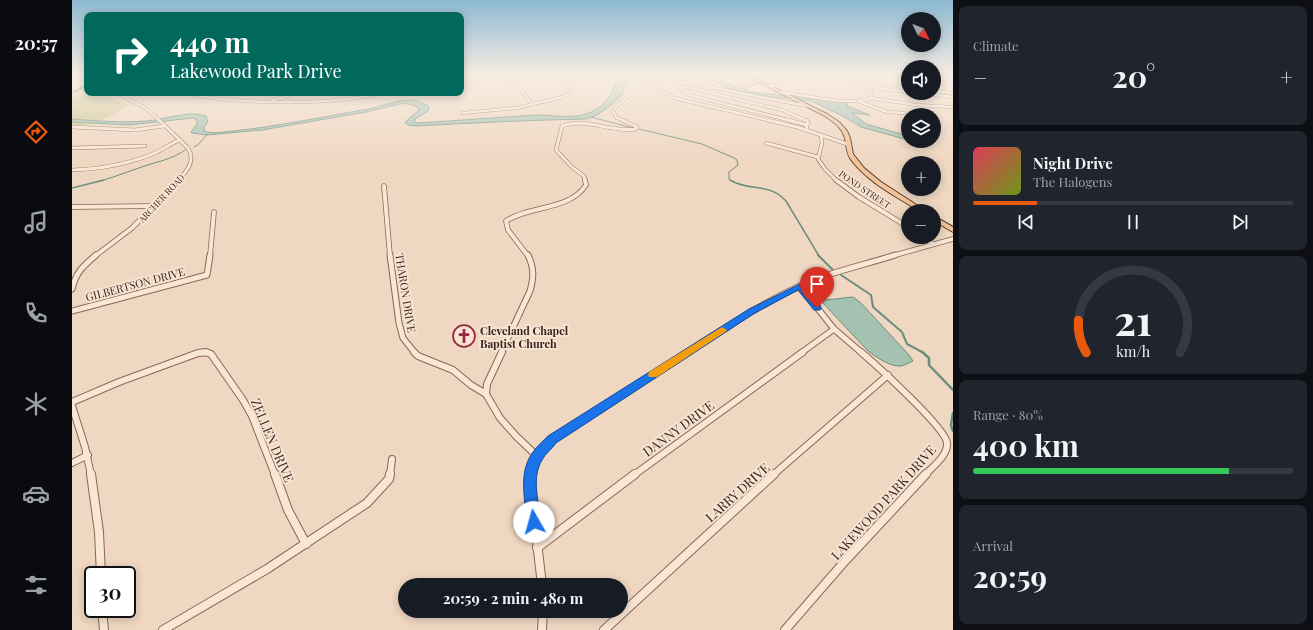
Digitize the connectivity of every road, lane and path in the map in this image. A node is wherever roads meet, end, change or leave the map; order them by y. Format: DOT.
graph roads {
  1 [pos="138,103"];
  2 [pos="536,103"];
  3 [pos="621,103"];
  4 [pos="694,103"];
  5 [pos="714,103"];
  6 [pos="722,103"];
  7 [pos="753,103"];
  8 [pos="796,103"];
  9 [pos="803,103"];
  10 [pos="864,103"];
  11 [pos="910,103"];
  12 [pos="532,104"];
  13 [pos="806,105"];
  14 [pos="708,107"];
  15 [pos="953,107"];
  16 [pos="463,113"];
  17 [pos="901,113"];
  18 [pos="163,124"];
  19 [pos="807,125"];
  20 [pos="72,127"];
  21 [pos="806,130"];
  22 [pos="820,135"];
  23 [pos="180,140"];
  24 [pos="766,143"];
  25 [pos="847,144"];
  26 [pos="145,146"];
  27 [pos="72,148"];
  28 [pos="818,157"];
  29 [pos="72,170"];
  30 [pos="384,186"];
  31 [pos="912,204"];
  32 [pos="154,206"];
  33 [pos="72,207"];
  34 [pos="214,212"];
  35 [pos="941,222"];
  36 [pos="901,223"];
  37 [pos="953,230"];
  38 [pos="953,239"];
  39 [pos="941,242"];
  40 [pos="933,244"];
  41 [pos="800,286"];
  42 [pos="72,289"];
  43 [pos="72,311"];
  44 [pos="834,329"];
  45 [pos="888,375"];
  46 [pos="486,394"];
  47 [pos="72,402"];
  48 [pos="72,406"];
  49 [pos="88,455"];
  50 [pos="537,456"];
  51 [pos="392,459"];
  52 [pos="72,463"];
  53 [pos="306,544"];
  54 [pos="537,548"];
  55 [pos="101,566"];
  56 [pos="541,578"];
  57 [pos="103,618"];
  58 [pos="543,618"];
  59 [pos="104,630"];
  60 [pos="163,630"];
  61 [pos="542,630"];
  62 [pos="604,630"];
  63 [pos="785,630"];
  1 -- 18 [label="street, ARCHER ROAD"];
  2 -- 12 [label="street"];
  3 -- 46 [label="street"];
  4 -- 14 [label="street"];
  5 -- 14 [label="street"];
  6 -- 19 [label="street"];
  7 -- 19 [label="street"];
  8 -- 13 [label="street"];
  9 -- 13 [label="main road"];
  10 -- 17 [label="street"];
  11 -- 15 [label="street"];
  12 -- 16 [label="street"];
  13 -- 25 [label="main road"];
  14 -- 21 [label="street"];
  18 -- 20 [label="street"];
  18 -- 23 [label="street, ARCHER ROAD"];
  19 -- 21 [label="street"];
  21 -- 22 [label="street"];
  22 -- 25 [label="street"];
  22 -- 28 [label="street"];
  23 -- 29 [label="street"];
  23 -- 32 [label="street, ARCHER ROAD"];
  24 -- 28 [label="street"];
  25 -- 31 [label="main road"];
  26 -- 27 [label="street"];
  28 -- 36 [label="street, POND STREET"];
  30 -- 46 [label="street, THARON DRIVE"];
  32 -- 33 [label="street"];
  32 -- 42 [label="street, ARCHER ROAD"];
  34 -- 43 [label="street, GILBERTSON DRIVE"];
  35 -- 37 [label="main road"];
  38 -- 39 [label="street"];
  40 -- 41 [label="street"];
  41 -- 44 [label="street, LAKEWOOD PARK DRIVE"];
  41 -- 50 [label="street"];
  44 -- 45 [label="street, LAKEWOOD PARK DRIVE"];
  44 -- 54 [label="street, DANNY DRIVE"];
  45 -- 62 [label="street, LARRY DRIVE"];
  45 -- 63 [label="street, LAKEWOOD PARK DRIVE"];
  46 -- 50 [label="street, THARON DRIVE"];
  47 -- 53 [label="street, ZELLEN DRIVE"];
  48 -- 49 [label="street"];
  49 -- 52 [label="street"];
  49 -- 55 [label="street"];
  50 -- 54 [label="street"];
  51 -- 53 [label="street"];
  53 -- 60 [label="street"];
  54 -- 56 [label="street"];
  57 -- 59 [label="street"];
  58 -- 61 [label="street"];
}
